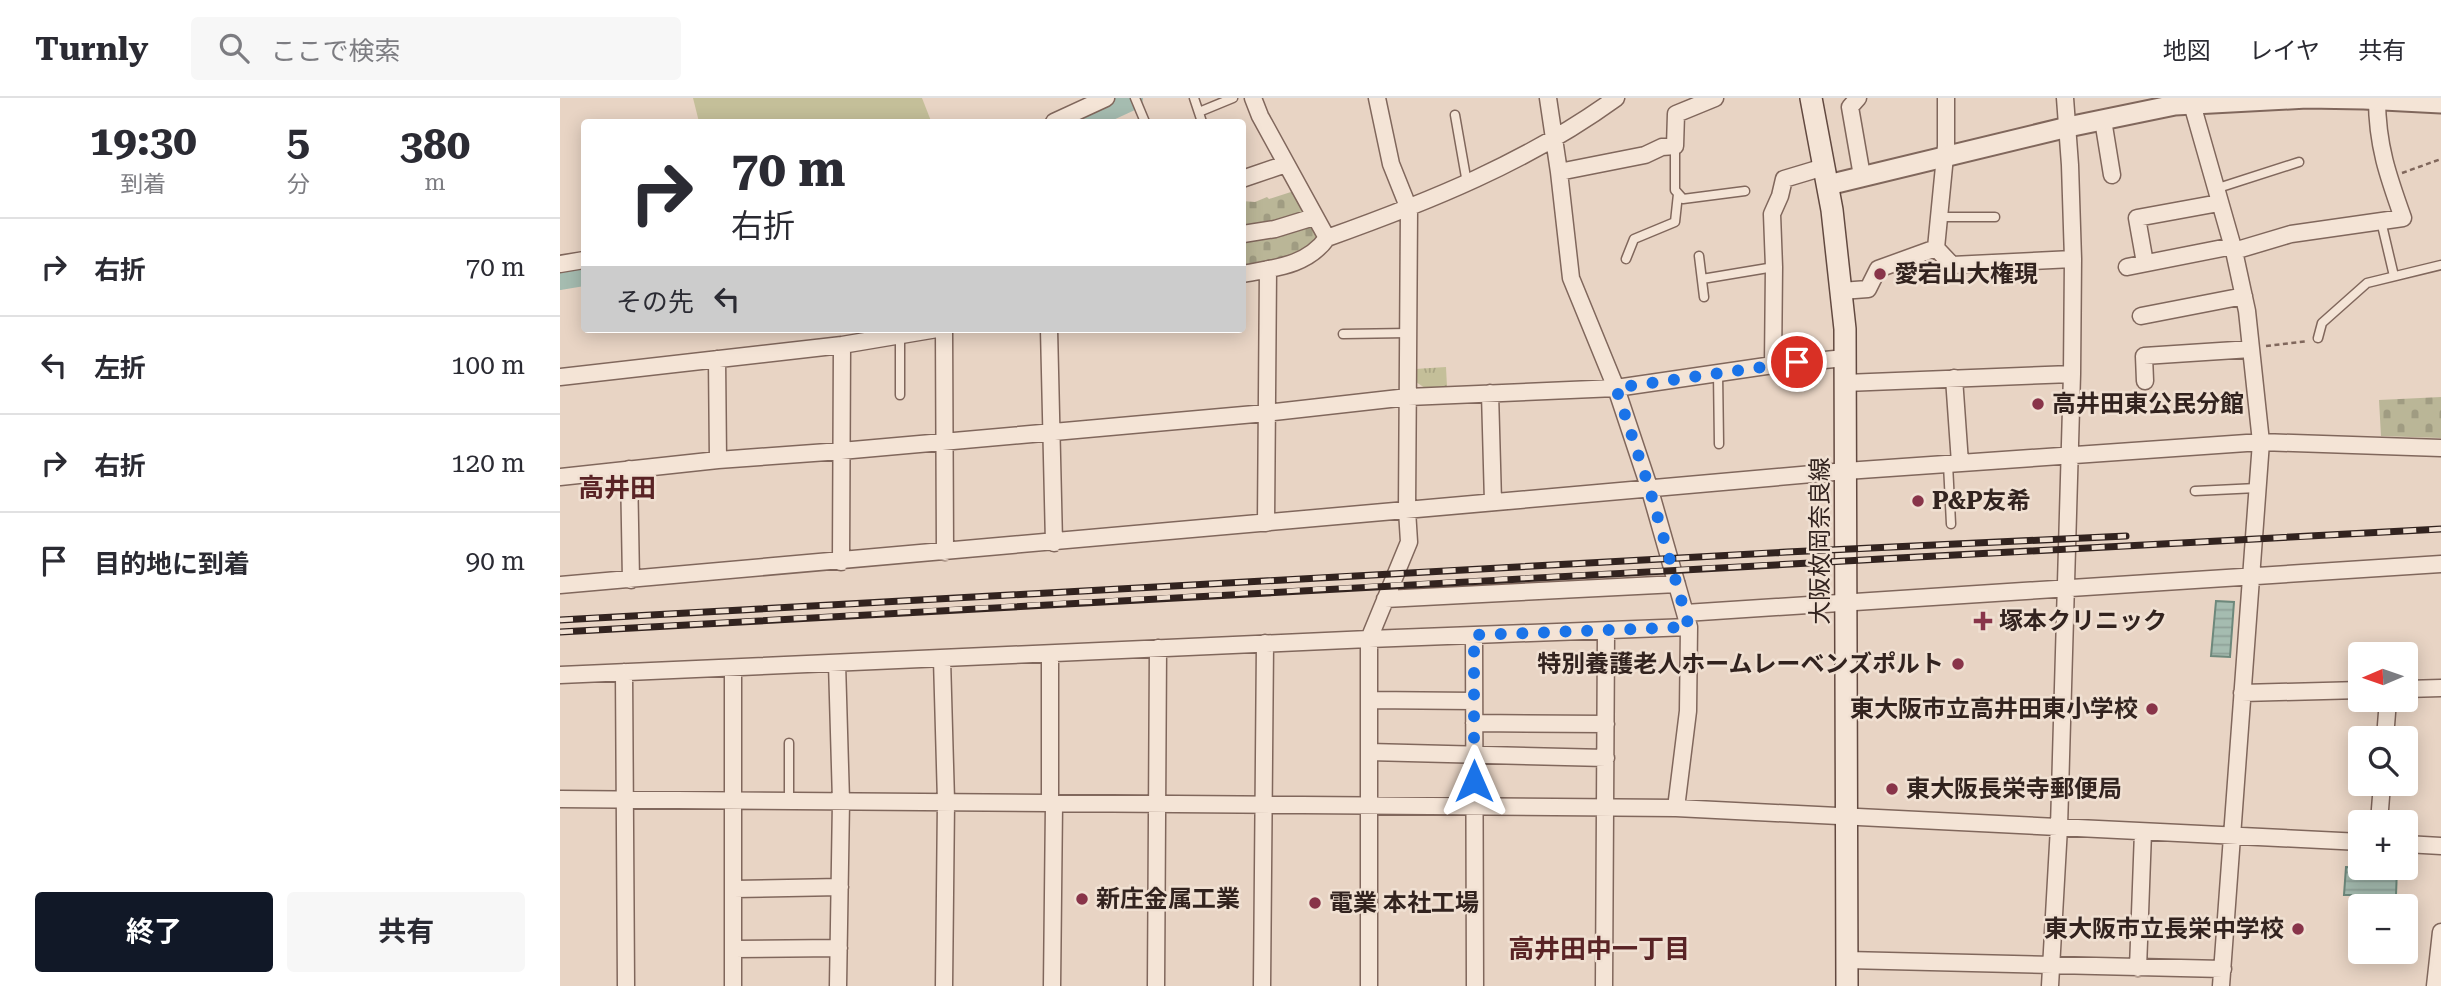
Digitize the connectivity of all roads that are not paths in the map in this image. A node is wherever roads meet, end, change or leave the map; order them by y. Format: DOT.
graph roads {
  1 [pos="1106,98"];
  2 [pos="1194,98"];
  3 [pos="1233,98"];
  4 [pos="1253,98"];
  5 [pos="1377,98"];
  6 [pos="1548,98"];
  7 [pos="1616,98"];
  8 [pos="1716,98"];
  9 [pos="1811,98"];
  10 [pos="1858,98"];
  11 [pos="1946,98"];
  12 [pos="2065,98"];
  13 [pos="2368,99"];
  14 [pos="1137,101"];
  15 [pos="2187,102"];
  16 [pos="2441,103"];
  17 [pos="1199,112"];
  18 [pos="1455,115"];
  19 [pos="1087,116"];
  20 [pos="1144,119"];
  21 [pos="1201,119"];
  22 [pos="2103,120"];
  23 [pos="2068,127"];
  24 [pos="1554,138"];
  25 [pos="1675,146"];
  26 [pos="1945,157"];
  27 [pos="2299,162"];
  28 [pos="1286,164"];
  29 [pos="1559,172"];
  30 [pos="2112,175"];
  31 [pos="1826,176"];
  32 [pos="1863,176"];
  33 [pos="1246,178"];
  34 [pos="1467,183"];
  35 [pos="1745,191"];
  36 [pos="1678,194"];
  37 [pos="2217,196"];
  38 [pos="1409,209"];
  39 [pos="1314,217"];
  40 [pos="1939,217"];
  41 [pos="1995,217"];
  42 [pos="2381,221"];
  43 [pos="1246,234"];
  44 [pos="1327,238"];
  45 [pos="1936,248"];
  46 [pos="2233,249"];
  47 [pos="1699,257"];
  48 [pos="1626,259"];
  49 [pos="2073,259"];
  50 [pos="581,260"];
  51 [pos="2145,263"];
  52 [pos="560,264"];
  53 [pos="2441,265"];
  54 [pos="1774,267"];
  55 [pos="2127,267"];
  56 [pos="1268,269"];
  57 [pos="1246,273"];
  58 [pos="2394,276"];
  59 [pos="1702,278"];
  60 [pos="1841,291"];
  61 [pos="2244,296"];
  62 [pos="1704,297"];
  63 [pos="2141,316"];
  64 [pos="828,333"];
  65 [pos="918,333"];
  66 [pos="944,333"];
  67 [pos="1049,333"];
  68 [pos="1408,333"];
  69 [pos="1343,334"];
  70 [pos="900,337"];
  71 [pos="2318,338"];
  72 [pos="836,345"];
  73 [pos="2250,348"];
  74 [pos="1845,358"];
  75 [pos="717,359"];
  76 [pos="1773,365"];
  77 [pos="1718,373"];
  78 [pos="2072,374"];
  79 [pos="560,377"];
  80 [pos="1954,378"];
  81 [pos="2145,381"];
  82 [pos="1845,383"];
  83 [pos="1616,388"];
  84 [pos="1490,393"];
  85 [pos="900,395"];
  86 [pos="1408,397"];
  87 [pos="1266,413"];
  88 [pos="1051,433"];
  89 [pos="945,442"];
  90 [pos="2261,442"];
  91 [pos="1719,444"];
  92 [pos="2441,448"];
  93 [pos="841,452"];
  94 [pos="2069,456"];
  95 [pos="719,460"];
  96 [pos="1954,464"];
  97 [pos="629,469"];
  98 [pos="1846,471"];
  99 [pos="560,477"];
  100 [pos="1649,487"];
  101 [pos="2257,488"];
  102 [pos="2195,491"];
  103 [pos="1493,502"];
  104 [pos="1407,510"];
  105 [pos="1266,523"];
  106 [pos="1951,524"];
  107 [pos="1054,542"];
  108 [pos="945,552"];
  109 [pos="841,562"];
  110 [pos="2441,564"];
  111 [pos="2250,575"];
  112 [pos="631,580"];
  113 [pos="1677,584"];
  114 [pos="560,585"];
  115 [pos="2066,587"];
  116 [pos="1385,599"];
  117 [pos="1845,602"];
  118 [pos="1687,620"];
  119 [pos="1606,631"];
  120 [pos="1474,635"];
  121 [pos="1369,639"];
  122 [pos="1265,643"];
  123 [pos="1158,648"];
  124 [pos="1049,654"];
  125 [pos="943,659"];
  126 [pos="837,663"];
  127 [pos="733,668"];
  128 [pos="624,672"];
  129 [pos="560,675"];
  130 [pos="2418,688"];
  131 [pos="2441,688"];
  132 [pos="2348,690"];
  133 [pos="2242,693"];
  134 [pos="1369,700"];
  135 [pos="1474,701"];
  136 [pos="1474,723"];
  137 [pos="1605,724"];
  138 [pos="789,743"];
  139 [pos="1369,752"];
  140 [pos="1474,756"];
  141 [pos="1605,758"];
  142 [pos="560,799"];
  143 [pos="732,800"];
  144 [pos="625,801"];
  145 [pos="789,801"];
  146 [pos="841,801"];
  147 [pos="946,802"];
  148 [pos="1052,804"];
  149 [pos="1157,805"];
  150 [pos="1263,806"];
  151 [pos="1369,806"];
  152 [pos="1474,807"];
  153 [pos="1604,807"];
  154 [pos="1676,807"];
  155 [pos="1848,815"];
  156 [pos="2059,827"];
  157 [pos="2143,832"];
  158 [pos="2233,836"];
  159 [pos="2348,841"];
  160 [pos="2418,845"];
  161 [pos="2441,846"];
  162 [pos="840,887"];
  163 [pos="734,889"];
  164 [pos="2441,932"];
  165 [pos="839,948"];
  166 [pos="734,949"];
  167 [pos="1847,960"];
  168 [pos="2051,966"];
  169 [pos="2138,968"];
  170 [pos="2222,978"];
  171 [pos="2437,980"];
  172 [pos="626,986"];
  173 [pos="733,986"];
  174 [pos="838,986"];
  175 [pos="944,986"];
  176 [pos="1052,986"];
  177 [pos="1156,986"];
  178 [pos="1262,986"];
  179 [pos="1369,986"];
  180 [pos="1475,986"];
  181 [pos="1604,986"];
  182 [pos="1847,986"];
  183 [pos="2050,986"];
  1 -- 19 [label="street"];
  2 -- 17 [label="lane"];
  3 -- 17 [label="lane"];
  4 -- 28 [label="street"];
  5 -- 38 [label="street"];
  6 -- 24 [label="street"];
  7 -- 24 [label="street"];
  8 -- 25 [label="street"];
  9 -- 31 [label="main road, 大阪枚岡奈良線"];
  10 -- 32 [label="street"];
  11 -- 26 [label="street"];
  12 -- 23 [label="street"];
  13 -- 15 [label="street"];
  13 -- 16 [label="street"];
  13 -- 42 [label="street"];
  14 -- 20 [label="lane"];
  15 -- 22 [label="street"];
  15 -- 37 [label="street"];
  17 -- 21 [label="lane"];
  18 -- 34 [label="lane"];
  22 -- 23 [label="street"];
  22 -- 30 [label="street"];
  23 -- 26 [label="street"];
  23 -- 49 [label="street"];
  24 -- 29 [label="street"];
  24 -- 34 [label="street"];
  25 -- 29 [label="street"];
  25 -- 36 [label="lane"];
  26 -- 32 [label="street"];
  26 -- 40 [label="street"];
  27 -- 37 [label="lane"];
  28 -- 33 [label="street"];
  28 -- 39 [label="street"];
  29 -- 83 [label="street"];
  31 -- 32 [label="street"];
  31 -- 54 [label="street"];
  31 -- 60 [label="main road, 大阪枚岡奈良線"];
  34 -- 38 [label="street"];
  35 -- 36 [label="lane"];
  36 -- 48 [label="lane"];
  37 -- 46 [label="street"];
  37 -- 51 [label="street"];
  38 -- 44 [label="street"];
  38 -- 68 [label="street"];
  39 -- 43 [label="street"];
  39 -- 44 [label="street"];
  40 -- 41 [label="lane"];
  40 -- 45 [label="street"];
  42 -- 46 [label="street"];
  42 -- 58 [label="lane"];
  44 -- 56 [label="street"];
  45 -- 49 [label="street"];
  45 -- 60 [label="street"];
  46 -- 51 [label="street"];
  46 -- 61 [label="street"];
  47 -- 59 [label="lane"];
  49 -- 78 [label="street"];
  50 -- 52 [label="street"];
  51 -- 55 [label="street"];
  53 -- 58 [label="lane"];
  54 -- 59 [label="lane"];
  54 -- 76 [label="street"];
  56 -- 57 [label="street"];
  56 -- 87 [label="street"];
  58 -- 71 [label="lane"];
  59 -- 62 [label="lane"];
  60 -- 74 [label="main road, 大阪枚岡奈良線"];
  61 -- 63 [label="street"];
  61 -- 73 [label="street"];
  64 -- 72 [label="street"];
  65 -- 70 [label="street"];
  66 -- 89 [label="street"];
  67 -- 88 [label="street"];
  68 -- 69 [label="lane"];
  68 -- 86 [label="street"];
  70 -- 72 [label="street"];
  70 -- 85 [label="lane"];
  72 -- 75 [label="street"];
  72 -- 93 [label="street"];
  73 -- 81 [label="street"];
  73 -- 90 [label="street"];
  74 -- 76 [label="street"];
  74 -- 82 [label="main road, 大阪枚岡奈良線"];
  75 -- 79 [label="street"];
  75 -- 95 [label="street"];
  76 -- 77 [label="street"];
  77 -- 83 [label="street"];
  77 -- 91 [label="lane"];
  78 -- 80 [label="street"];
  78 -- 94 [label="street"];
  80 -- 82 [label="street"];
  80 -- 96 [label="street"];
  82 -- 98 [label="main road, 大阪枚岡奈良線"];
  83 -- 84 [label="street"];
  83 -- 100 [label="street"];
  84 -- 86 [label="street"];
  84 -- 103 [label="street"];
  86 -- 87 [label="street"];
  86 -- 104 [label="street"];
  87 -- 88 [label="street"];
  87 -- 105 [label="street"];
  88 -- 89 [label="street"];
  88 -- 107 [label="street"];
  89 -- 93 [label="street"];
  89 -- 108 [label="street"];
  90 -- 92 [label="street"];
  90 -- 94 [label="street"];
  90 -- 101 [label="street"];
  93 -- 95 [label="street"];
  93 -- 109 [label="street"];
  94 -- 96 [label="street"];
  94 -- 115 [label="street"];
  95 -- 97 [label="street"];
  96 -- 98 [label="street"];
  96 -- 106 [label="lane"];
  97 -- 99 [label="street"];
  97 -- 112 [label="street"];
  98 -- 100 [label="street"];
  98 -- 117 [label="main road, 大阪枚岡奈良線"];
  100 -- 103 [label="street"];
  100 -- 113 [label="street"];
  101 -- 102 [label="lane"];
  101 -- 111 [label="street"];
  103 -- 104 [label="street"];
  104 -- 105 [label="street"];
  104 -- 116 [label="street"];
  105 -- 107 [label="street"];
  107 -- 108 [label="street"];
  108 -- 109 [label="street"];
  109 -- 112 [label="street"];
  110 -- 111 [label="street"];
  111 -- 115 [label="street"];
  111 -- 133 [label="street"];
  112 -- 114 [label="street"];
  113 -- 116 [label="street"];
  113 -- 118 [label="street"];
  115 -- 117 [label="street"];
  115 -- 156 [label="street"];
  116 -- 121 [label="street"];
  117 -- 118 [label="street"];
  117 -- 155 [label="main road, 大阪枚岡奈良線"];
  118 -- 119 [label="street"];
  118 -- 154 [label="street"];
  119 -- 120 [label="street"];
  119 -- 137 [label="street"];
  120 -- 121 [label="street"];
  120 -- 135 [label="street"];
  121 -- 122 [label="street"];
  121 -- 134 [label="street"];
  122 -- 123 [label="street"];
  122 -- 150 [label="street"];
  123 -- 124 [label="street"];
  123 -- 149 [label="street"];
  124 -- 125 [label="street"];
  124 -- 148 [label="street"];
  125 -- 126 [label="street"];
  125 -- 147 [label="street"];
  126 -- 127 [label="street"];
  126 -- 146 [label="street"];
  127 -- 128 [label="street"];
  127 -- 143 [label="street"];
  128 -- 129 [label="street"];
  128 -- 144 [label="street"];
  130 -- 131 [label="street"];
  132 -- 133 [label="street"];
  133 -- 158 [label="street"];
  134 -- 135 [label="street"];
  134 -- 139 [label="street"];
  135 -- 136 [label="street"];
  136 -- 137 [label="street"];
  136 -- 140 [label="street"];
  137 -- 141 [label="street"];
  138 -- 145 [label="lane"];
  139 -- 140 [label="street"];
  139 -- 151 [label="street"];
  140 -- 141 [label="street"];
  140 -- 152 [label="street"];
  141 -- 153 [label="street"];
  142 -- 144 [label="street"];
  143 -- 144 [label="street"];
  143 -- 145 [label="street"];
  143 -- 163 [label="street"];
  144 -- 172 [label="street"];
  145 -- 146 [label="street"];
  146 -- 147 [label="street"];
  146 -- 162 [label="street"];
  147 -- 148 [label="street"];
  147 -- 175 [label="street"];
  148 -- 149 [label="street"];
  148 -- 176 [label="street"];
  149 -- 150 [label="street"];
  149 -- 177 [label="street"];
  150 -- 151 [label="street"];
  150 -- 178 [label="street"];
  151 -- 152 [label="street"];
  151 -- 179 [label="street"];
  152 -- 153 [label="street"];
  152 -- 180 [label="street"];
  153 -- 154 [label="street"];
  153 -- 181 [label="street"];
  154 -- 155 [label="street"];
  155 -- 156 [label="street"];
  155 -- 167 [label="main road, 大阪枚岡奈良線"];
  156 -- 157 [label="street"];
  156 -- 168 [label="street"];
  157 -- 158 [label="street"];
  157 -- 169 [label="street"];
  158 -- 159 [label="street"];
  158 -- 170 [label="street"];
  160 -- 161 [label="street"];
  162 -- 163 [label="street"];
  162 -- 165 [label="street"];
  163 -- 166 [label="street"];
  164 -- 171 [label="street"];
  165 -- 166 [label="street"];
  165 -- 174 [label="street"];
  166 -- 173 [label="street"];
  167 -- 168 [label="street"];
  167 -- 182 [label="main road, 大阪枚岡奈良線"];
  168 -- 169 [label="street"];
  168 -- 183 [label="street"];
  169 -- 170 [label="street"];
}
